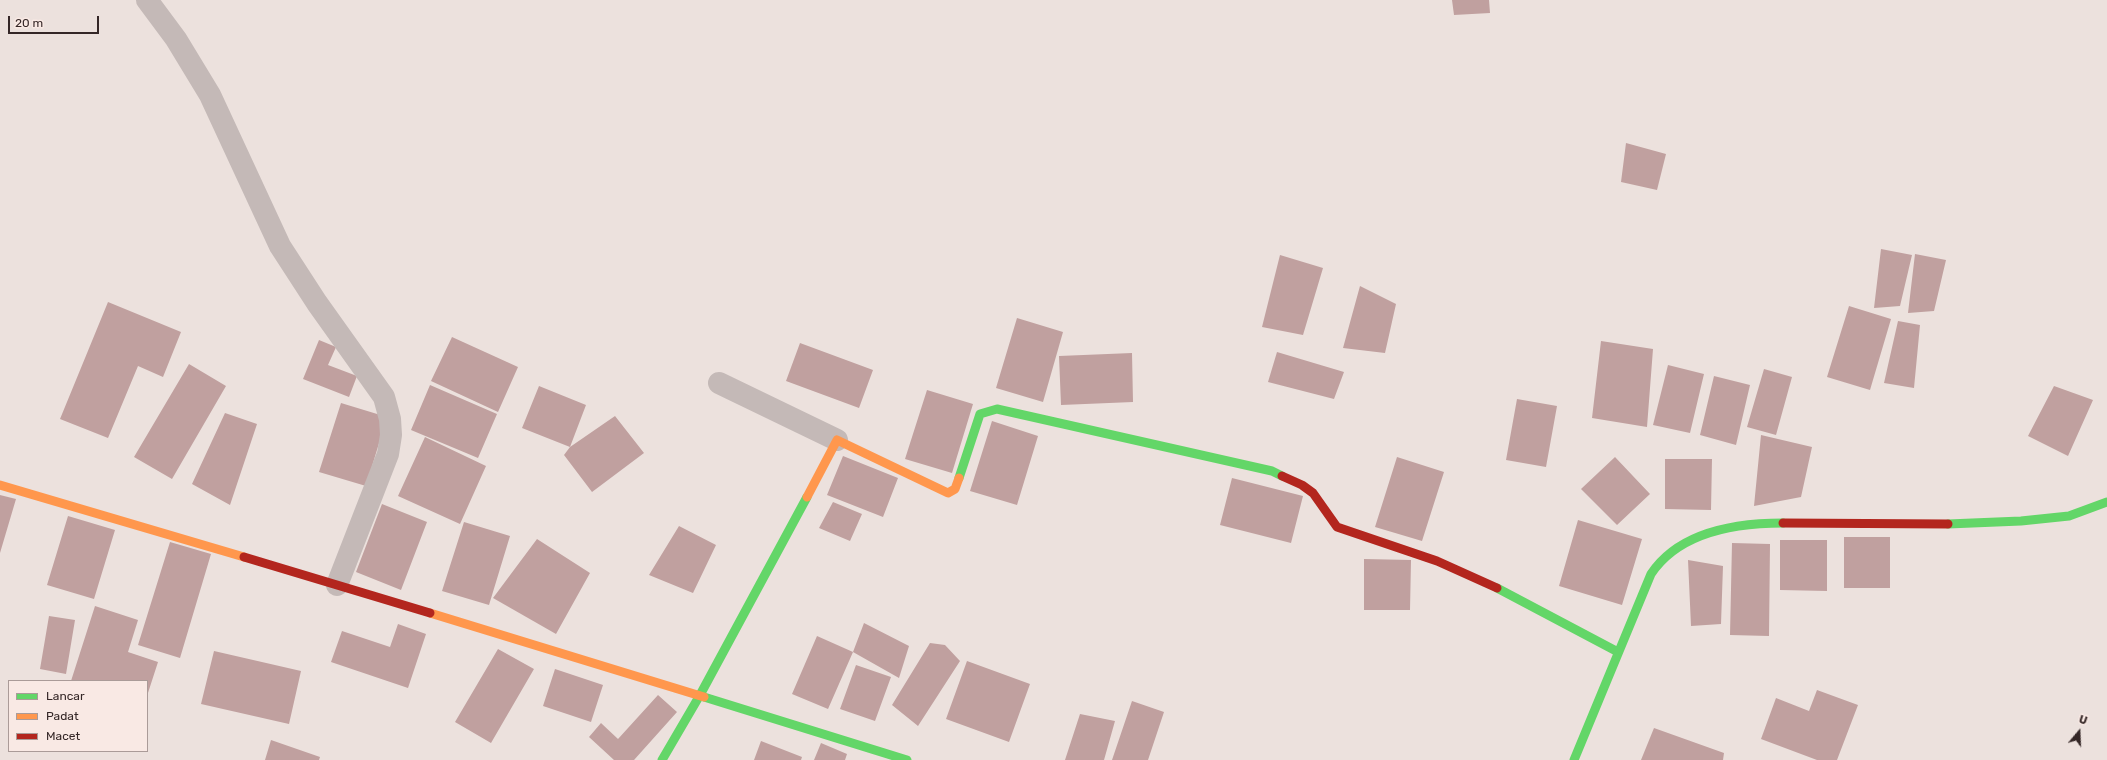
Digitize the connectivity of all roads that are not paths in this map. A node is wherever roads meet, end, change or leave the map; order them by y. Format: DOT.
graph roads {
  1 [pos="147,0"];
  2 [pos="719,382"];
  3 [pos="837,440"];
  4 [pos="0,485"];
  5 [pos="2107,502"];
  6 [pos="337,585"];
  7 [pos="1618,652"];
  8 [pos="700,695"];
  9 [pos="662,760"];
  10 [pos="907,760"];
  11 [pos="1574,760"];
  1 -- 6 [label="street"];
  2 -- 3 [label="street"];
  3 -- 7 [label="street"];
  3 -- 8 [label="street"];
  4 -- 6 [label="street"];
  5 -- 7 [label="street"];
  6 -- 8 [label="street"];
  7 -- 11 [label="street"];
  8 -- 9 [label="street"];
  8 -- 10 [label="street"];
}
